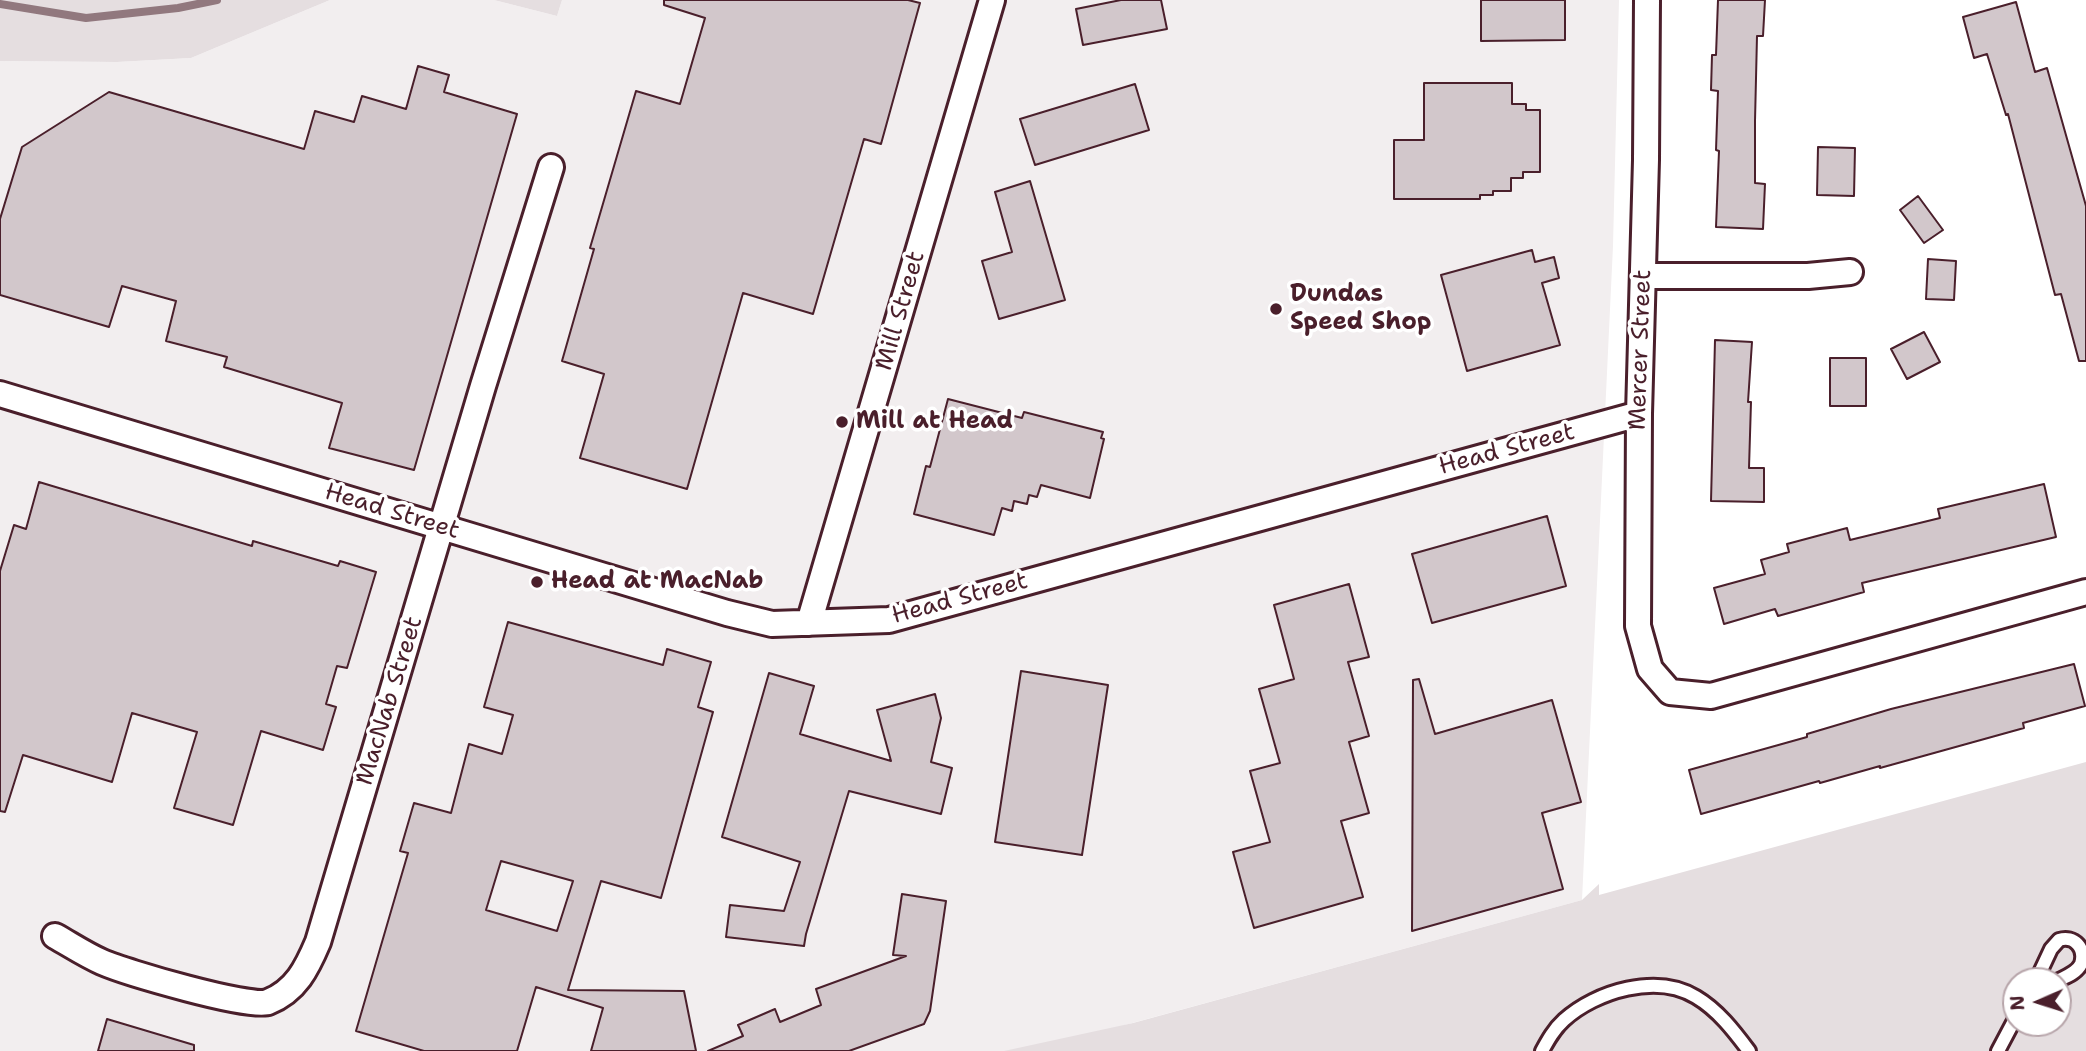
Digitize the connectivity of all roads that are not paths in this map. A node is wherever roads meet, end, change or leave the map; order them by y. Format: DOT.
graph roads {
  1 [pos="992,0"];
  2 [pos="1647,0"];
  3 [pos="551,167"];
  4 [pos="1850,272"];
  5 [pos="1643,276"];
  6 [pos="0,394"];
  7 [pos="1639,414"];
  8 [pos="442,527"];
  9 [pos="2086,592"];
  10 [pos="809,623"];
  11 [pos="55,936"];
  12 [pos="2043,967"];
  13 [pos="2072,973"];
  14 [pos="1542,1051"];
  15 [pos="1749,1051"];
  1 -- 10 [label="street, Mill Street"];
  2 -- 5 [label="street, Mercer Street"];
  3 -- 8 [label="street, MacNab Street"];
  4 -- 5 [label="street"];
  5 -- 7 [label="street, Mercer Street"];
  6 -- 8 [label="street, Head Street"];
  7 -- 9 [label="street, Mercer Street"];
  7 -- 10 [label="street, Head Street"];
  8 -- 10 [label="street, Head Street"];
  8 -- 11 [label="street, MacNab Street"];
  12 -- 13 [label="lane"];
  14 -- 15 [label="lane"];
}
